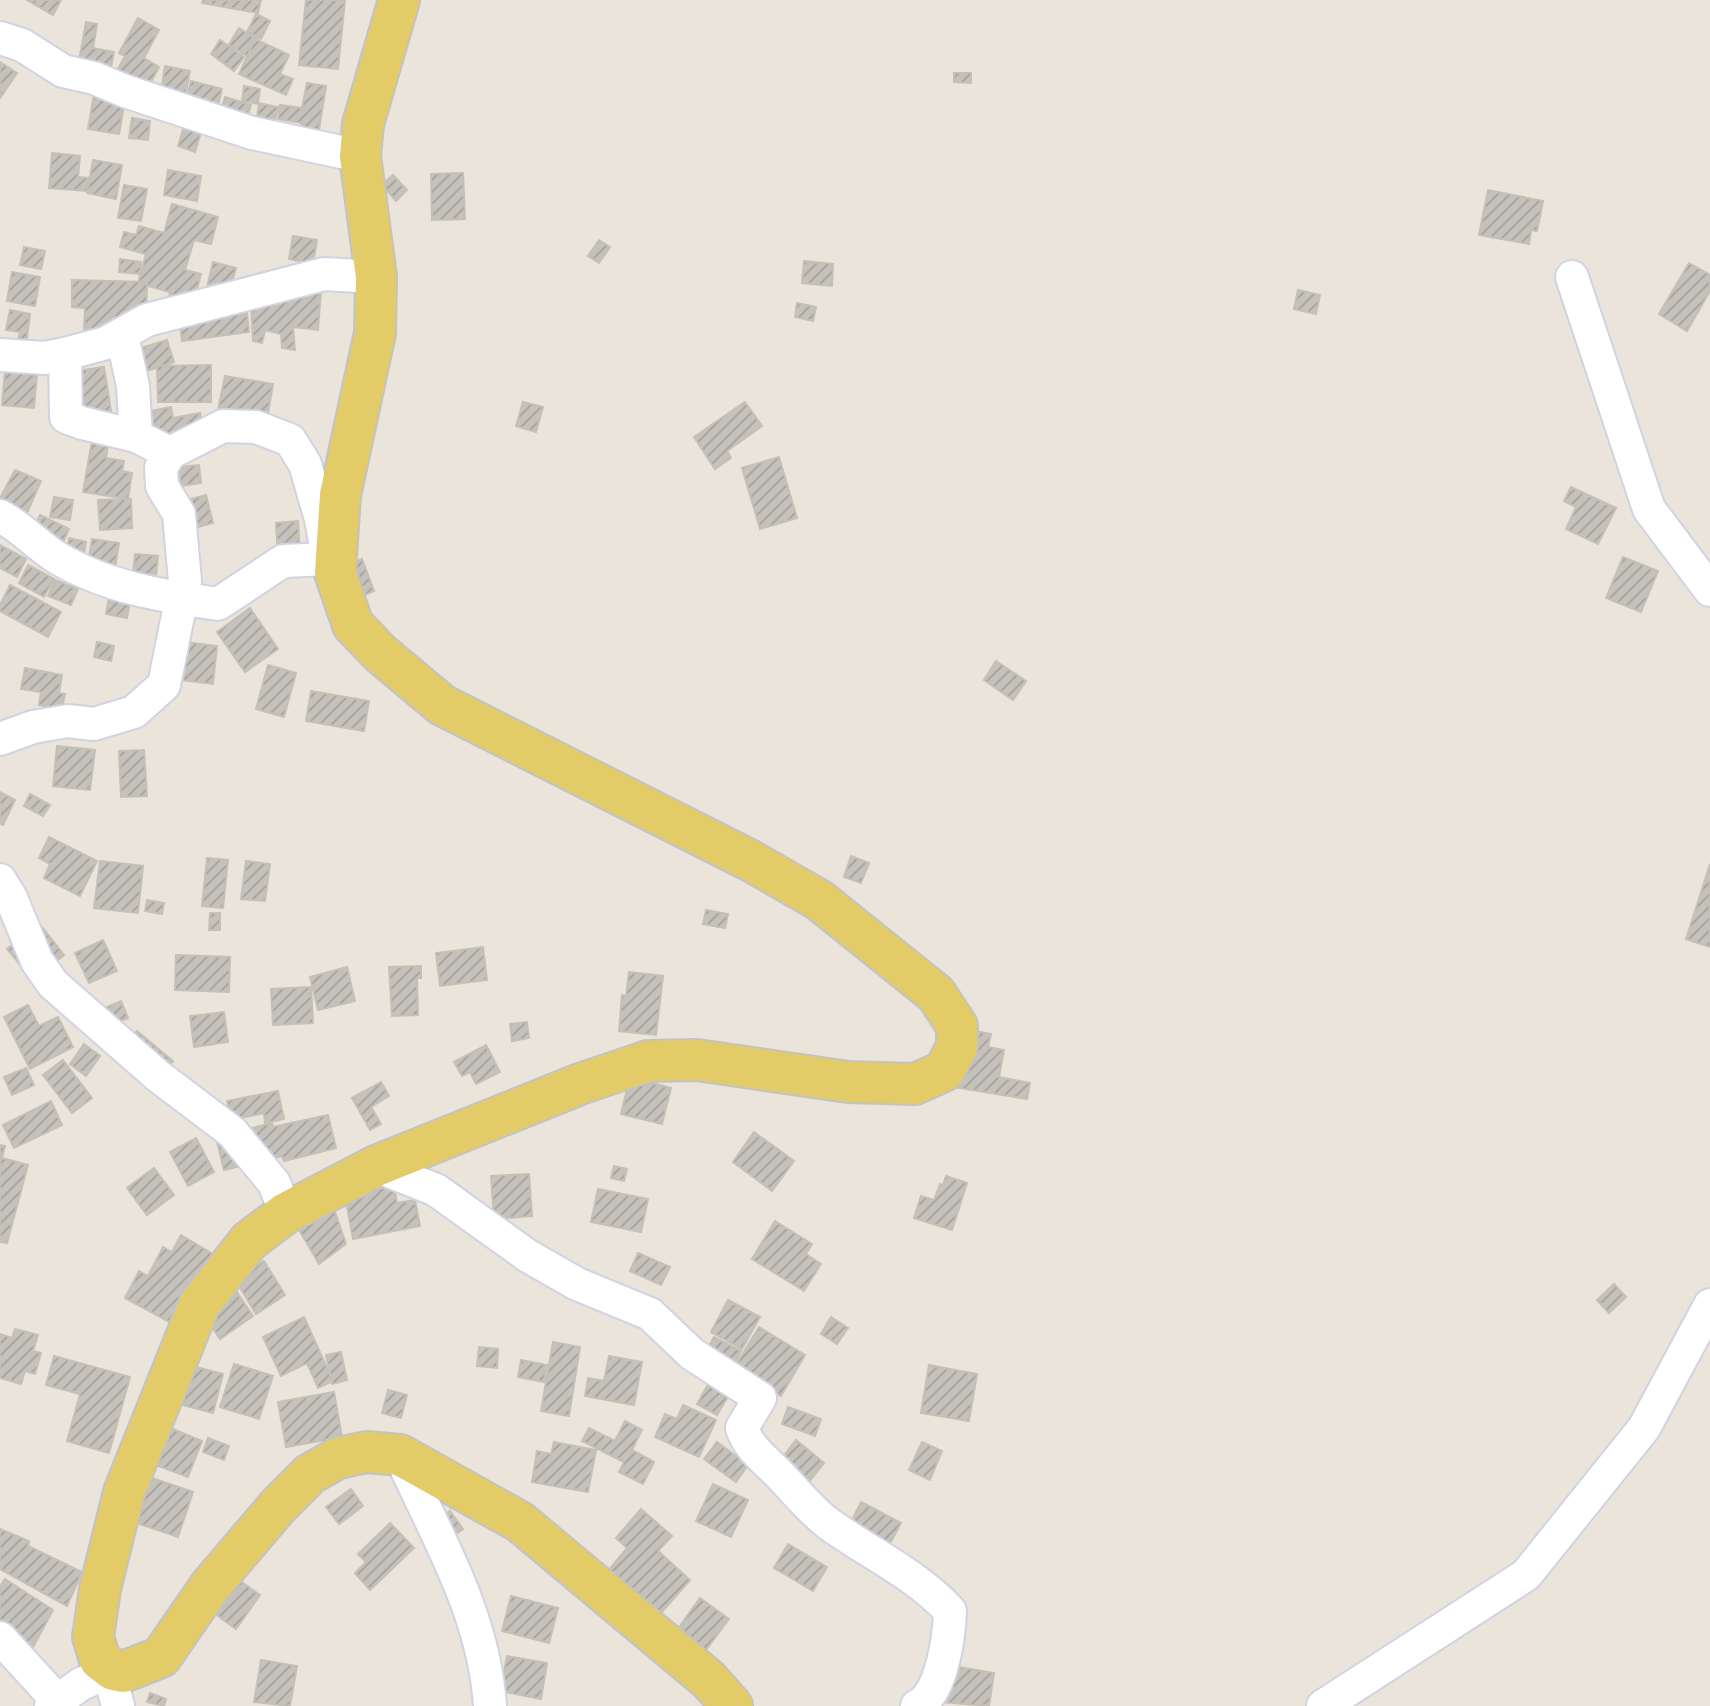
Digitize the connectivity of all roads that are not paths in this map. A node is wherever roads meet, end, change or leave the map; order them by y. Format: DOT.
graph roads {
  1 [pos="399,0"];
  2 [pos="0,38"];
  3 [pos="360,156"];
  4 [pos="376,277"];
  5 [pos="1572,277"];
  6 [pos="122,335"];
  7 [pos="65,354"];
  8 [pos="0,355"];
  9 [pos="136,436"];
  10 [pos="170,453"];
  11 [pos="0,516"];
  12 [pos="332,566"];
  13 [pos="1710,590"];
  14 [pos="181,598"];
  15 [pos="0,739"];
  16 [pos="0,880"];
  17 [pos="376,1166"];
  18 [pos="286,1213"];
  19 [pos="1710,1305"];
  20 [pos="400,1455"];
  21 [pos="0,1638"];
  22 [pos="116,1688"];
  23 [pos="55,1703"];
  24 [pos="490,1706"];
  25 [pos="732,1706"];
  26 [pos="917,1706"];
  27 [pos="1323,1706"];
  1 -- 3 [label="main road"];
  2 -- 3 [label="street"];
  3 -- 4 [label="main road"];
  4 -- 6 [label="street"];
  4 -- 12 [label="main road"];
  5 -- 13 [label="street"];
  6 -- 7 [label="street"];
  6 -- 9 [label="street"];
  7 -- 8 [label="street"];
  7 -- 9 [label="street"];
  9 -- 10 [label="street"];
  10 -- 12 [label="street"];
  10 -- 14 [label="street"];
  11 -- 14 [label="street"];
  12 -- 14 [label="street"];
  12 -- 17 [label="main road"];
  14 -- 15 [label="street"];
  16 -- 18 [label="street"];
  17 -- 18 [label="main road"];
  17 -- 26 [label="street"];
  18 -- 22 [label="main road"];
  19 -- 27 [label="street"];
  20 -- 22 [label="main road"];
  20 -- 24 [label="street"];
  20 -- 25 [label="main road"];
  21 -- 23 [label="street"];
  22 -- 23 [label="street"];
}
